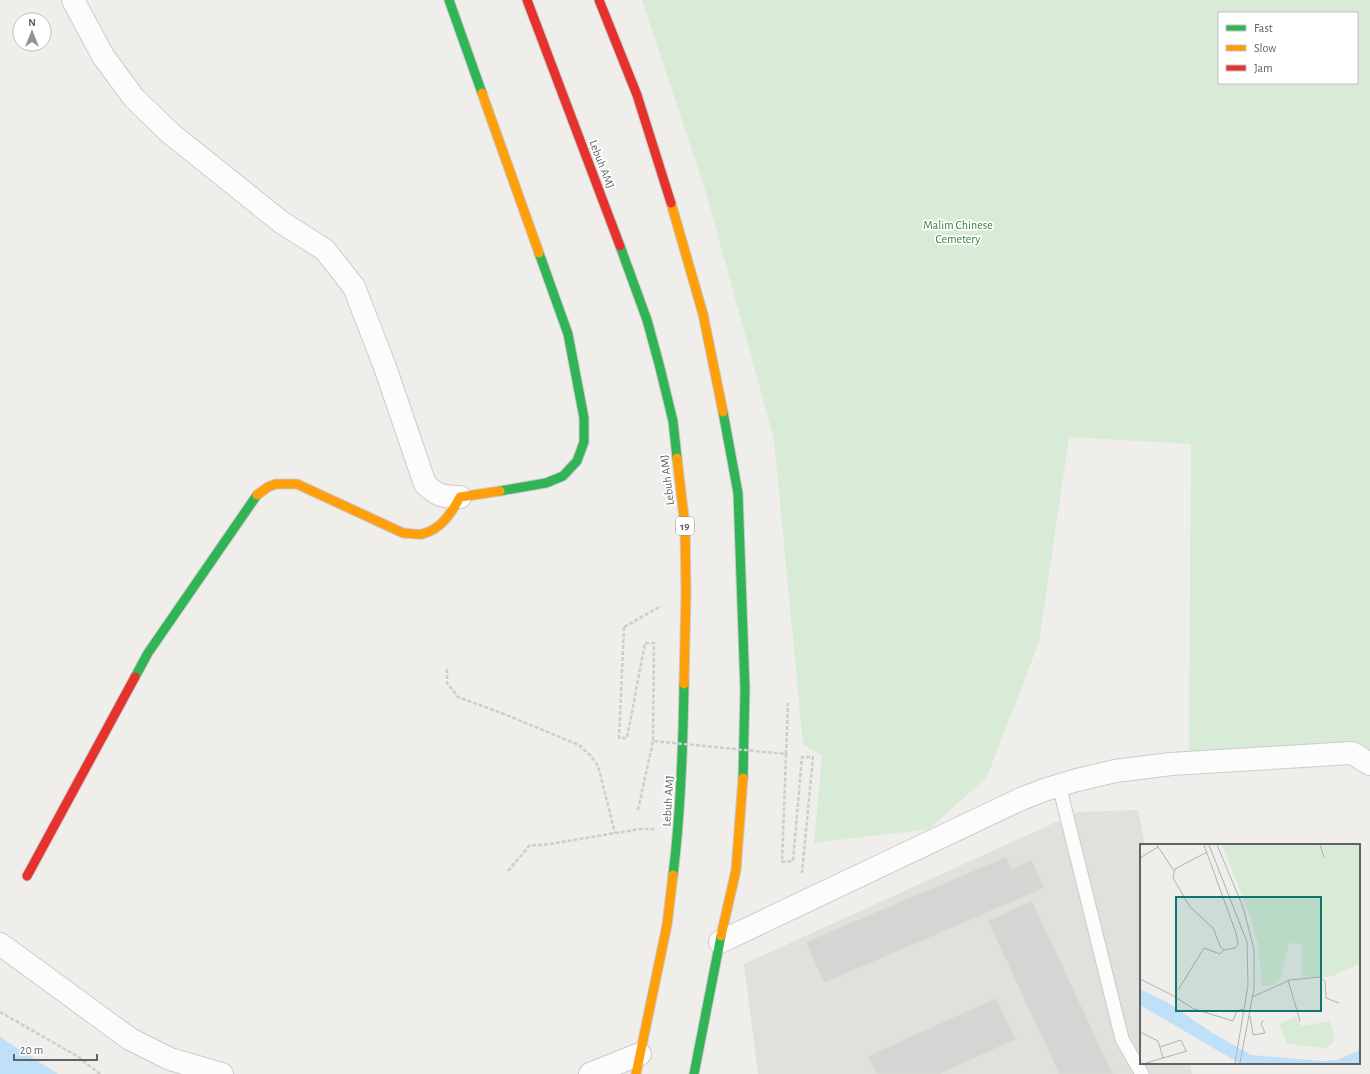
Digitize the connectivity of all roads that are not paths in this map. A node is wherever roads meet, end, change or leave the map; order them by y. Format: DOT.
graph roads {
  1 [pos="73,0"];
  2 [pos="449,0"];
  3 [pos="527,0"];
  4 [pos="599,0"];
  5 [pos="460,497"];
  6 [pos="1370,764"];
  7 [pos="1059,785"];
  8 [pos="26,876"];
  9 [pos="720,942"];
  10 [pos="0,944"];
  11 [pos="638,1064"];
  12 [pos="222,1074"];
  13 [pos="590,1074"];
  14 [pos="694,1074"];
  15 [pos="1142,1074"];
  1 -- 5 [label="street"];
  2 -- 5 [label="main road"];
  3 -- 11 [label="main road, Lebuh AMJ / 19"];
  4 -- 9 [label="main road"];
  5 -- 8 [label="main road"];
  6 -- 7 [label="street"];
  7 -- 9 [label="street"];
  7 -- 15 [label="lane"];
  9 -- 14 [label="main road"];
  10 -- 12 [label="street"];
  11 -- 13 [label="street"];
}
